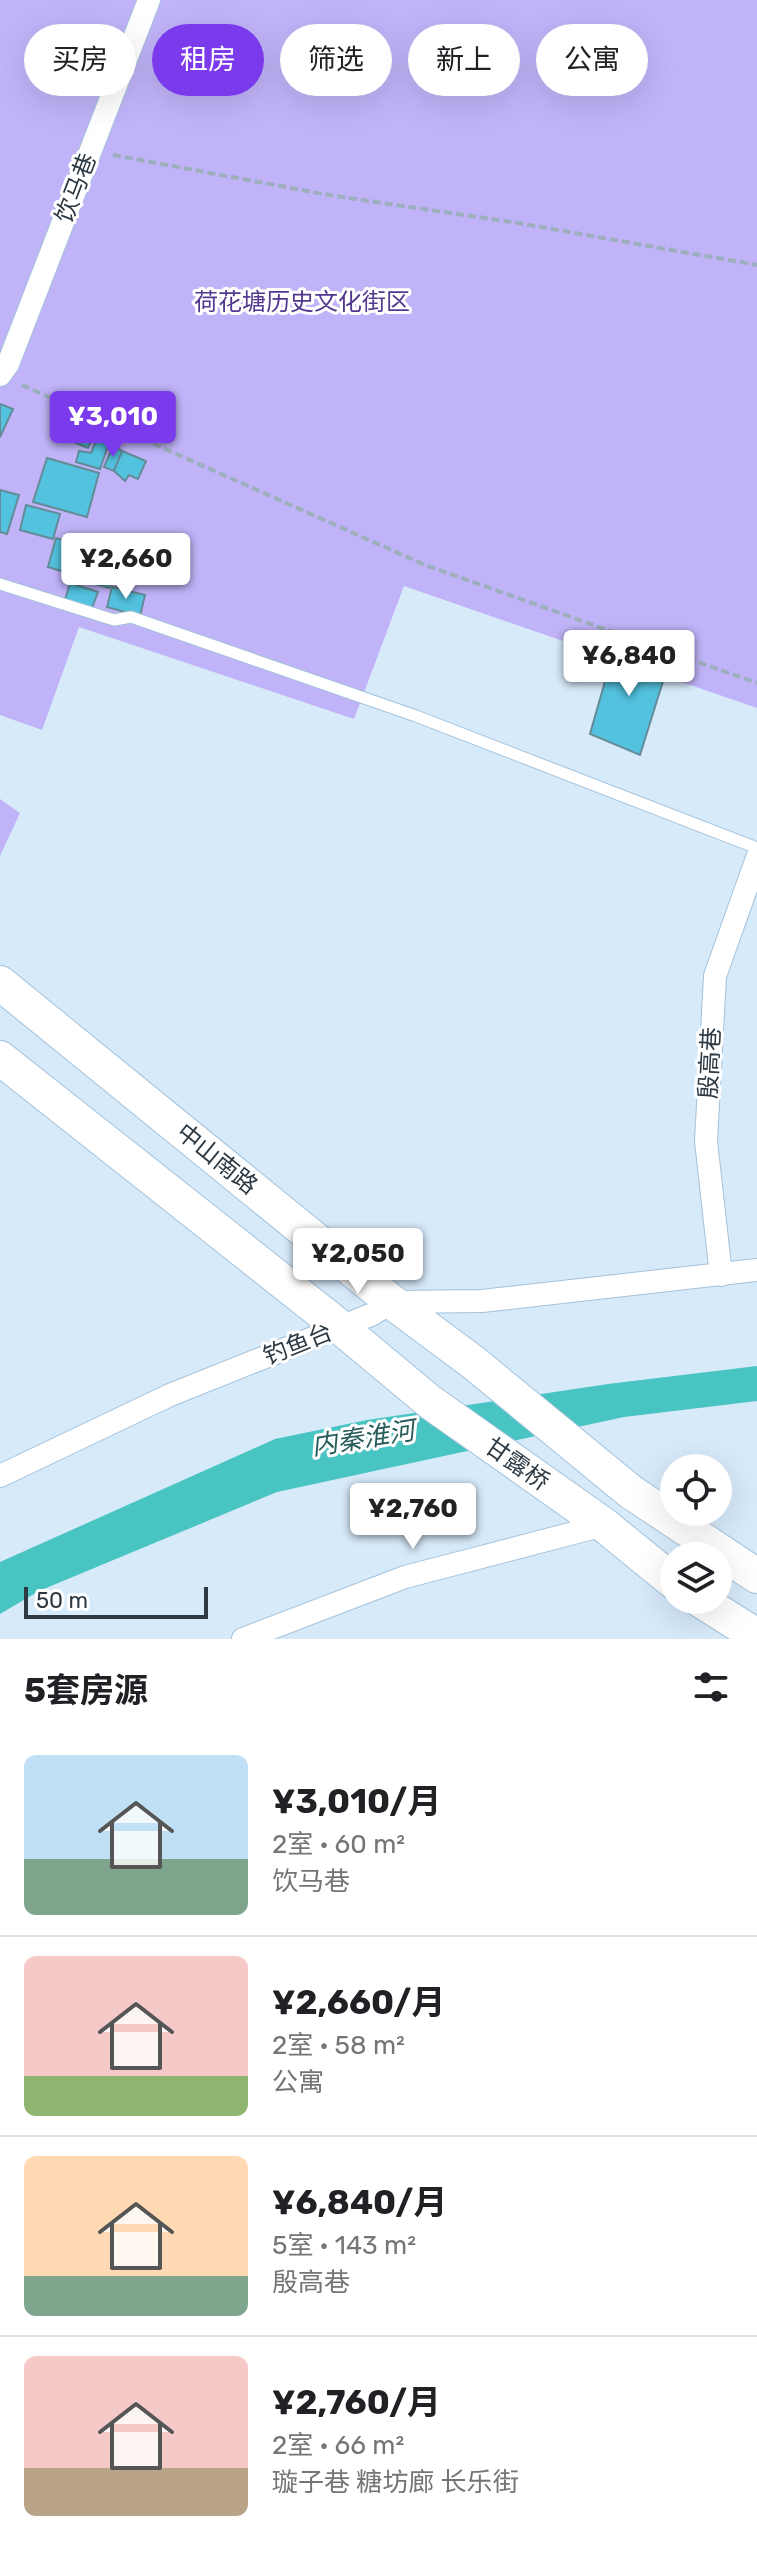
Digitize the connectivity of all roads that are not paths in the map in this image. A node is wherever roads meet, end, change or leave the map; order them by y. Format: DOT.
graph roads {
  1 [pos="149,0"];
  2 [pos="0,375"];
  3 [pos="0,584"];
  4 [pos="757,848"];
  5 [pos="757,858"];
  6 [pos="0,983"];
  7 [pos="0,1058"];
  8 [pos="757,1270"];
  9 [pos="721,1275"];
  10 [pos="392,1302"];
  11 [pos="340,1327"];
  12 [pos="474,1363"];
  13 [pos="430,1402"];
  14 [pos="0,1476"];
  15 [pos="604,1525"];
  16 [pos="660,1566"];
  17 [pos="660,1571"];
  18 [pos="757,1576"];
  19 [pos="722,1614"];
  20 [pos="727,1614"];
  21 [pos="757,1636"];
  22 [pos="243,1639"];
  1 -- 2 [label="street, 饮马巷"];
  3 -- 4 [label="lane"];
  5 -- 9 [label="street, 殷高巷"];
  6 -- 10 [label="main road, 中山南路"];
  7 -- 11 [label="lane"];
  8 -- 9 [label="street, 钓鱼台"];
  9 -- 10 [label="street, 钓鱼台"];
  10 -- 11 [label="street, 钓鱼台"];
  10 -- 12 [label="main road, 中山南路"];
  11 -- 13 [label="lane"];
  11 -- 14 [label="street, 钓鱼台"];
  12 -- 18 [label="main road, 甘露桥, bridge"];
  13 -- 15 [label="main road, 甘露桥"];
  15 -- 16 [label="lane"];
  15 -- 17 [label="main road"];
  15 -- 22 [label="street"];
  19 -- 21 [label="main road"];
  20 -- 21 [label="lane"];
}
